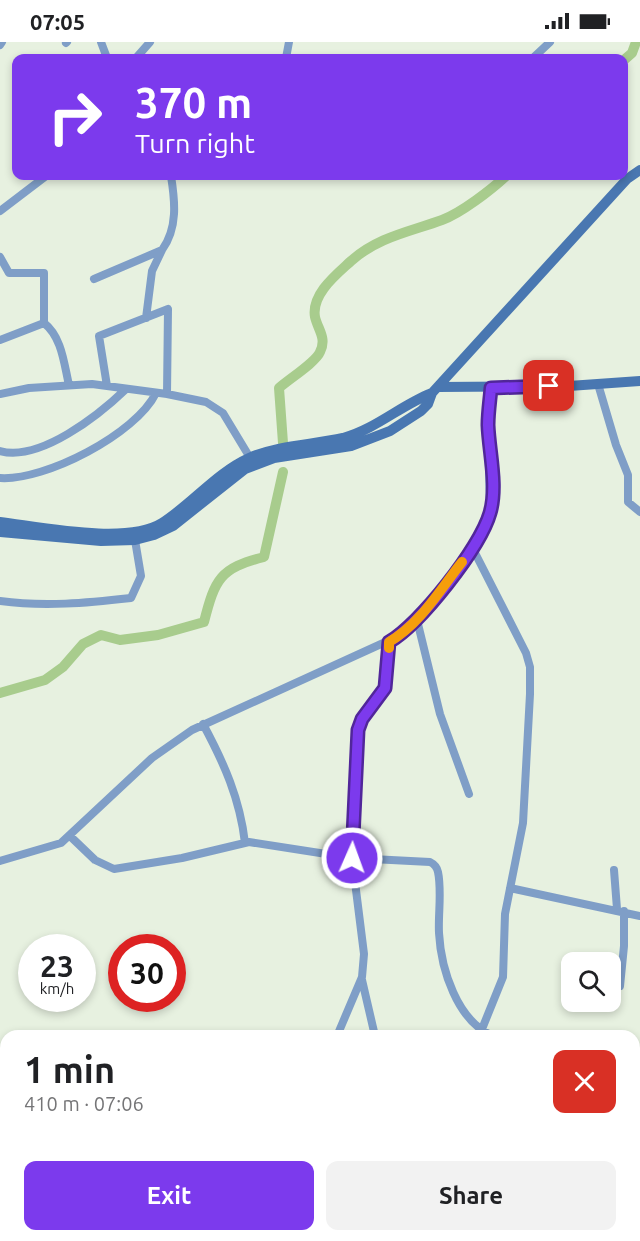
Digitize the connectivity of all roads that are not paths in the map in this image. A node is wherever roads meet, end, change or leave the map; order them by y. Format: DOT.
graph roads {
  1 [pos="150,42"];
  2 [pos="550,42"];
  3 [pos="140,54"];
  4 [pos="537,54"];
  5 [pos="638,174"];
  6 [pos="41,180"];
  7 [pos="172,180"];
  8 [pos="0,212"];
  9 [pos="162,250"];
  10 [pos="0,257"];
  11 [pos="94,279"];
  12 [pos="146,318"];
  13 [pos="44,323"];
  14 [pos="0,340"];
  15 [pos="640,381"];
  16 [pos="598,384"];
  17 [pos="69,385"];
  18 [pos="107,386"];
  19 [pos="491,388"];
  20 [pos="126,389"];
  21 [pos="435,390"];
  22 [pos="156,393"];
  23 [pos="0,394"];
  24 [pos="166,394"];
  25 [pos="0,451"];
  26 [pos="252,461"];
  27 [pos="0,478"];
  28 [pos="640,512"];
  29 [pos="0,522"];
  30 [pos="0,532"];
  31 [pos="135,540"];
  32 [pos="473,549"];
  33 [pos="0,601"];
  34 [pos="417,620"];
  35 [pos="389,642"];
  36 [pos="204,724"];
  37 [pos="469,794"];
  38 [pos="70,836"];
  39 [pos="245,843"];
  40 [pos="352,858"];
  41 [pos="0,861"];
  42 [pos="614,870"];
  43 [pos="510,888"];
  44 [pos="620,910"];
  45 [pos="640,916"];
  46 [pos="621,976"];
  47 [pos="362,977"];
  48 [pos="340,1030"];
  49 [pos="374,1030"];
  50 [pos="477,1030"];
  51 [pos="482,1030"];
  1 -- 3 [label="street"];
  2 -- 4 [label="street"];
  5 -- 21 [label="street"];
  6 -- 8 [label="street"];
  7 -- 9 [label="street"];
  9 -- 11 [label="street"];
  9 -- 12 [label="street"];
  10 -- 13 [label="street"];
  12 -- 18 [label="street"];
  12 -- 24 [label="street"];
  13 -- 14 [label="street"];
  13 -- 17 [label="street"];
  15 -- 16 [label="street"];
  16 -- 19 [label="street"];
  16 -- 28 [label="street"];
  17 -- 18 [label="street"];
  17 -- 23 [label="street"];
  18 -- 20 [label="street"];
  19 -- 21 [label="street"];
  19 -- 32 [label="street"];
  20 -- 22 [label="street"];
  20 -- 25 [label="street"];
  21 -- 26 [label="street"];
  22 -- 24 [label="street"];
  22 -- 27 [label="street"];
  24 -- 26 [label="street"];
  26 -- 29 [label="street"];
  26 -- 31 [label="street"];
  30 -- 31 [label="street"];
  31 -- 33 [label="street"];
  32 -- 34 [label="street"];
  32 -- 43 [label="street"];
  34 -- 35 [label="street"];
  34 -- 37 [label="street"];
  35 -- 36 [label="street"];
  35 -- 40 [label="street"];
  36 -- 38 [label="street"];
  36 -- 39 [label="street"];
  38 -- 39 [label="street"];
  38 -- 41 [label="street"];
  39 -- 40 [label="street"];
  40 -- 47 [label="street"];
  40 -- 50 [label="street"];
  42 -- 44 [label="street"];
  43 -- 44 [label="street"];
  43 -- 51 [label="street"];
  44 -- 45 [label="street"];
  44 -- 46 [label="street"];
  47 -- 48 [label="street"];
  47 -- 49 [label="street"];
}
